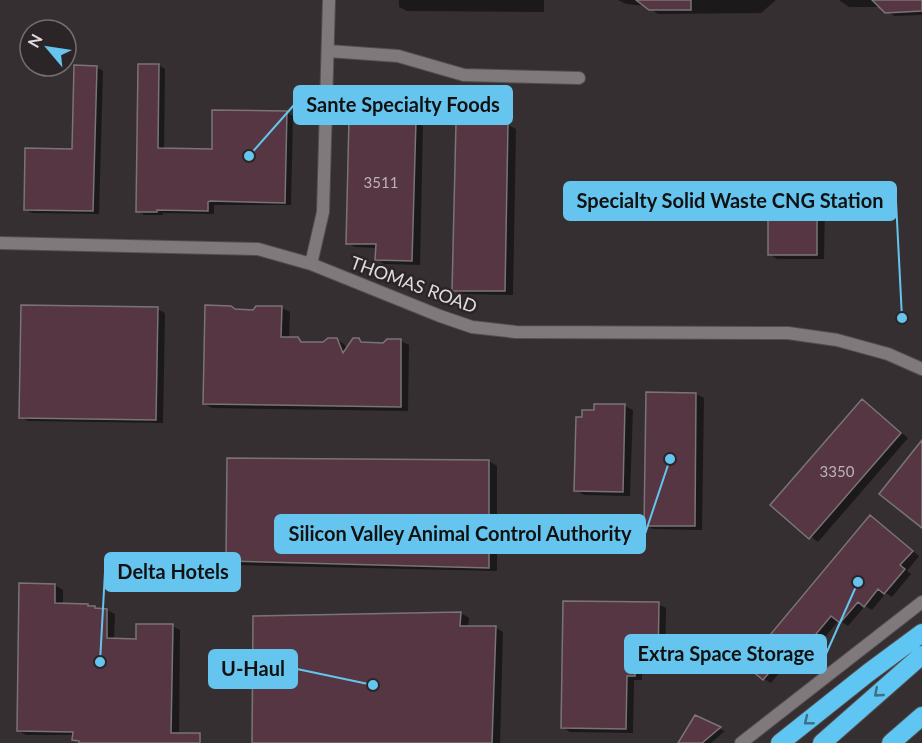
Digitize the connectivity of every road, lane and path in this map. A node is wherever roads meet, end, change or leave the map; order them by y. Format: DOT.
graph roads {
  1 [pos="329,0"];
  2 [pos="328,51"];
  3 [pos="579,78"];
  4 [pos="0,243"];
  5 [pos="310,264"];
  6 [pos="922,369"];
  7 [pos="922,602"];
  8 [pos="922,633"];
  9 [pos="922,655"];
  10 [pos="922,716"];
  11 [pos="897,740"];
  12 [pos="741,743"];
  13 [pos="780,743"];
  14 [pos="822,743"];
  1 -- 2 [label="street"];
  2 -- 3 [label="street"];
  2 -- 5 [label="street"];
  4 -- 5 [label="street, THOMAS ROAD"];
  5 -- 6 [label="street, THOMAS ROAD"];
  7 -- 12 [label="street"];
  8 -- 13 [label="highway, one-way"];
  9 -- 14 [label="highway, one-way"];
  10 -- 11 [label="highway"];
}
